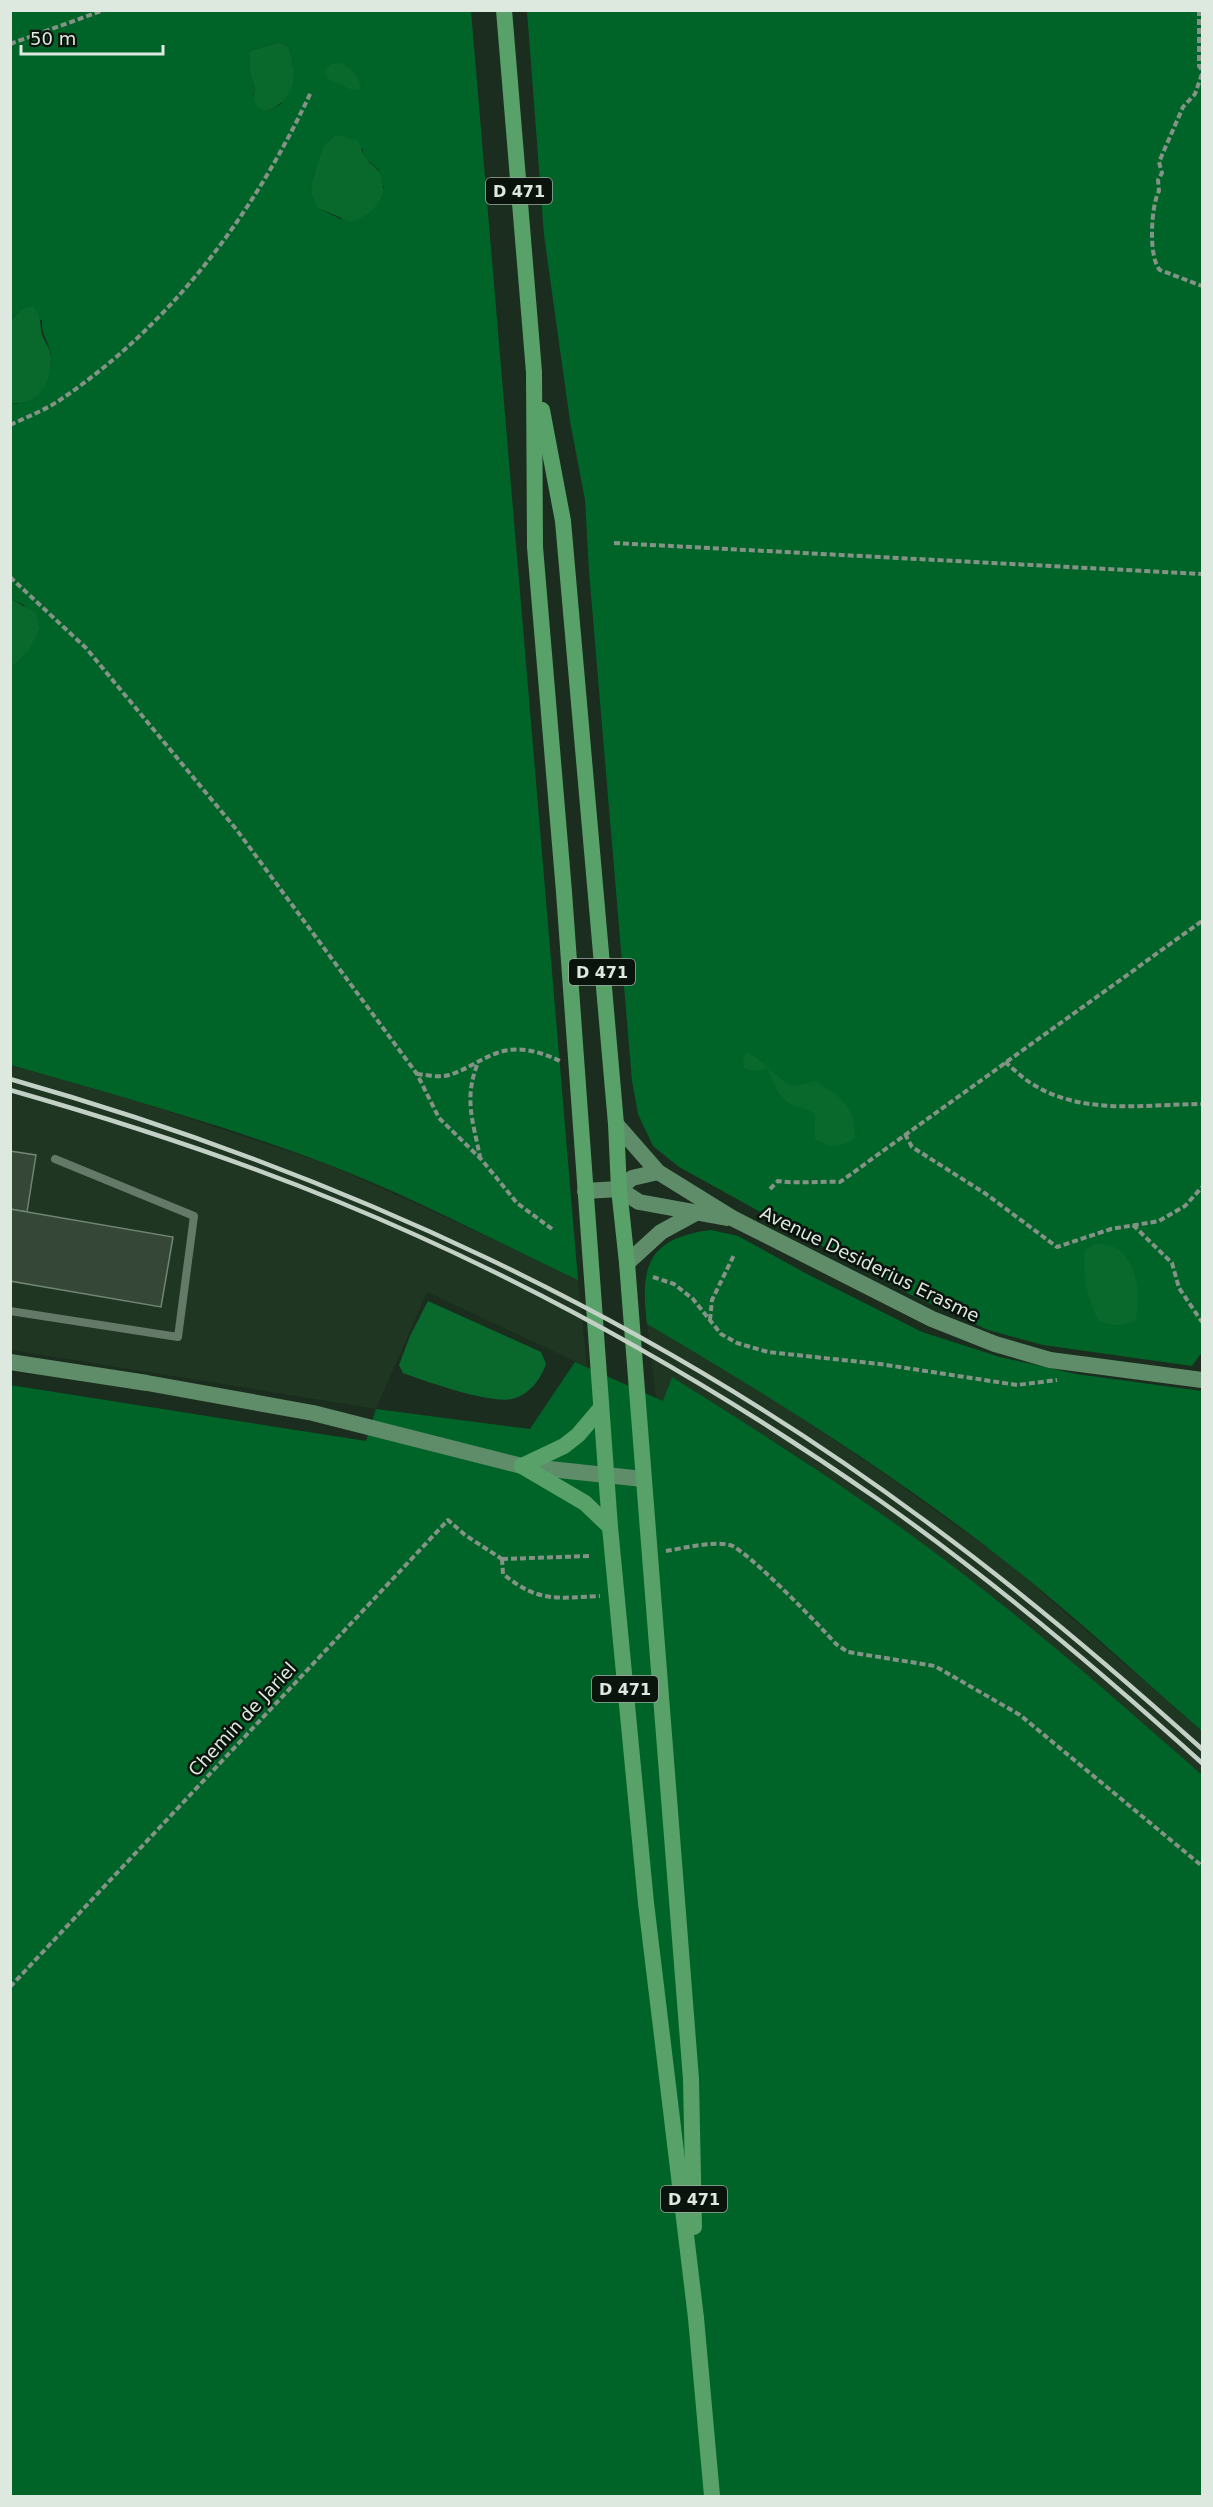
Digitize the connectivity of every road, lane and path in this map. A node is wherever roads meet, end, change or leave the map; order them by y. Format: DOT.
graph roads {
  1 [pos="104,10"];
  2 [pos="504,10"];
  3 [pos="1199,10"];
  4 [pos="10,44"];
  5 [pos="1203,72"];
  6 [pos="311,92"];
  7 [pos="1203,286"];
  8 [pos="534,372"];
  9 [pos="10,424"];
  10 [pos="614,543"];
  11 [pos="1203,574"];
  12 [pos="10,578"];
  13 [pos="1203,921"];
  14 [pos="1005,1062"];
  15 [pos="477,1064"];
  16 [pos="577,1069"];
  17 [pos="417,1074"];
  18 [pos="1203,1104"];
  19 [pos="616,1124"];
  20 [pos="905,1134"];
  21 [pos="55,1159"];
  22 [pos="481,1159"];
  23 [pos="658,1172"];
  24 [pos="1203,1187"];
  25 [pos="619,1189"];
  26 [pos="770,1189"];
  27 [pos="585,1191"];
  28 [pos="694,1214"];
  29 [pos="734,1219"];
  30 [pos="1133,1224"];
  31 [pos="552,1229"];
  32 [pos="734,1255"];
  33 [pos="627,1263"];
  34 [pos="653,1277"];
  35 [pos="10,1311"];
  36 [pos="710,1320"];
  37 [pos="1203,1322"];
  38 [pos="10,1362"];
  39 [pos="1069,1362"];
  40 [pos="1203,1380"];
  41 [pos="601,1408"];
  42 [pos="522,1466"];
  43 [pos="607,1475"];
  44 [pos="643,1479"];
  45 [pos="610,1527"];
  46 [pos="662,1551"];
  47 [pos="590,1556"];
  48 [pos="502,1559"];
  49 [pos="616,1595"];
  50 [pos="1203,1866"];
  51 [pos="10,1987"];
  52 [pos="696,2318"];
  53 [pos="712,2496"];
  1 -- 4 [label="path"];
  2 -- 8 [label="main road, D 471"];
  3 -- 5 [label="path"];
  5 -- 7 [label="path"];
  6 -- 9 [label="path"];
  8 -- 16 [label="main road, D 471"];
  8 -- 19 [label="main road, D 471"];
  10 -- 11 [label="path"];
  12 -- 17 [label="path"];
  13 -- 14 [label="path"];
  14 -- 18 [label="path"];
  14 -- 20 [label="path"];
  15 -- 16 [label="path"];
  15 -- 17 [label="path"];
  15 -- 22 [label="path"];
  16 -- 27 [label="main road, D 471"];
  17 -- 22 [label="path"];
  19 -- 23 [label="main road"];
  19 -- 25 [label="main road, D 471"];
  20 -- 26 [label="path"];
  20 -- 30 [label="path"];
  21 -- 35 [label="lane"];
  22 -- 31 [label="path"];
  23 -- 25 [label="main road"];
  23 -- 29 [label="main road"];
  24 -- 30 [label="path"];
  25 -- 27 [label="main road"];
  25 -- 28 [label="main road"];
  25 -- 33 [label="main road, D 471"];
  27 -- 41 [label="main road, D 471"];
  28 -- 29 [label="main road"];
  28 -- 33 [label="main road"];
  29 -- 39 [label="main road, Avenue Desiderius Erasme"];
  30 -- 37 [label="path"];
  32 -- 36 [label="path"];
  33 -- 44 [label="main road, D 471"];
  34 -- 36 [label="path"];
  36 -- 39 [label="path"];
  38 -- 42 [label="main road"];
  39 -- 40 [label="main road, Avenue Desiderius Erasme"];
  41 -- 42 [label="main road"];
  41 -- 43 [label="main road, D 471"];
  42 -- 43 [label="main road"];
  42 -- 45 [label="main road"];
  43 -- 44 [label="main road"];
  43 -- 45 [label="main road, D 471"];
  44 -- 52 [label="main road, D 471"];
  45 -- 49 [label="main road, D 471"];
  46 -- 50 [label="path"];
  47 -- 48 [label="path"];
  48 -- 49 [label="path"];
  48 -- 51 [label="path, Chemin de Jariel"];
  49 -- 52 [label="main road, D 471"];
  52 -- 53 [label="main road, D 471"];
}
